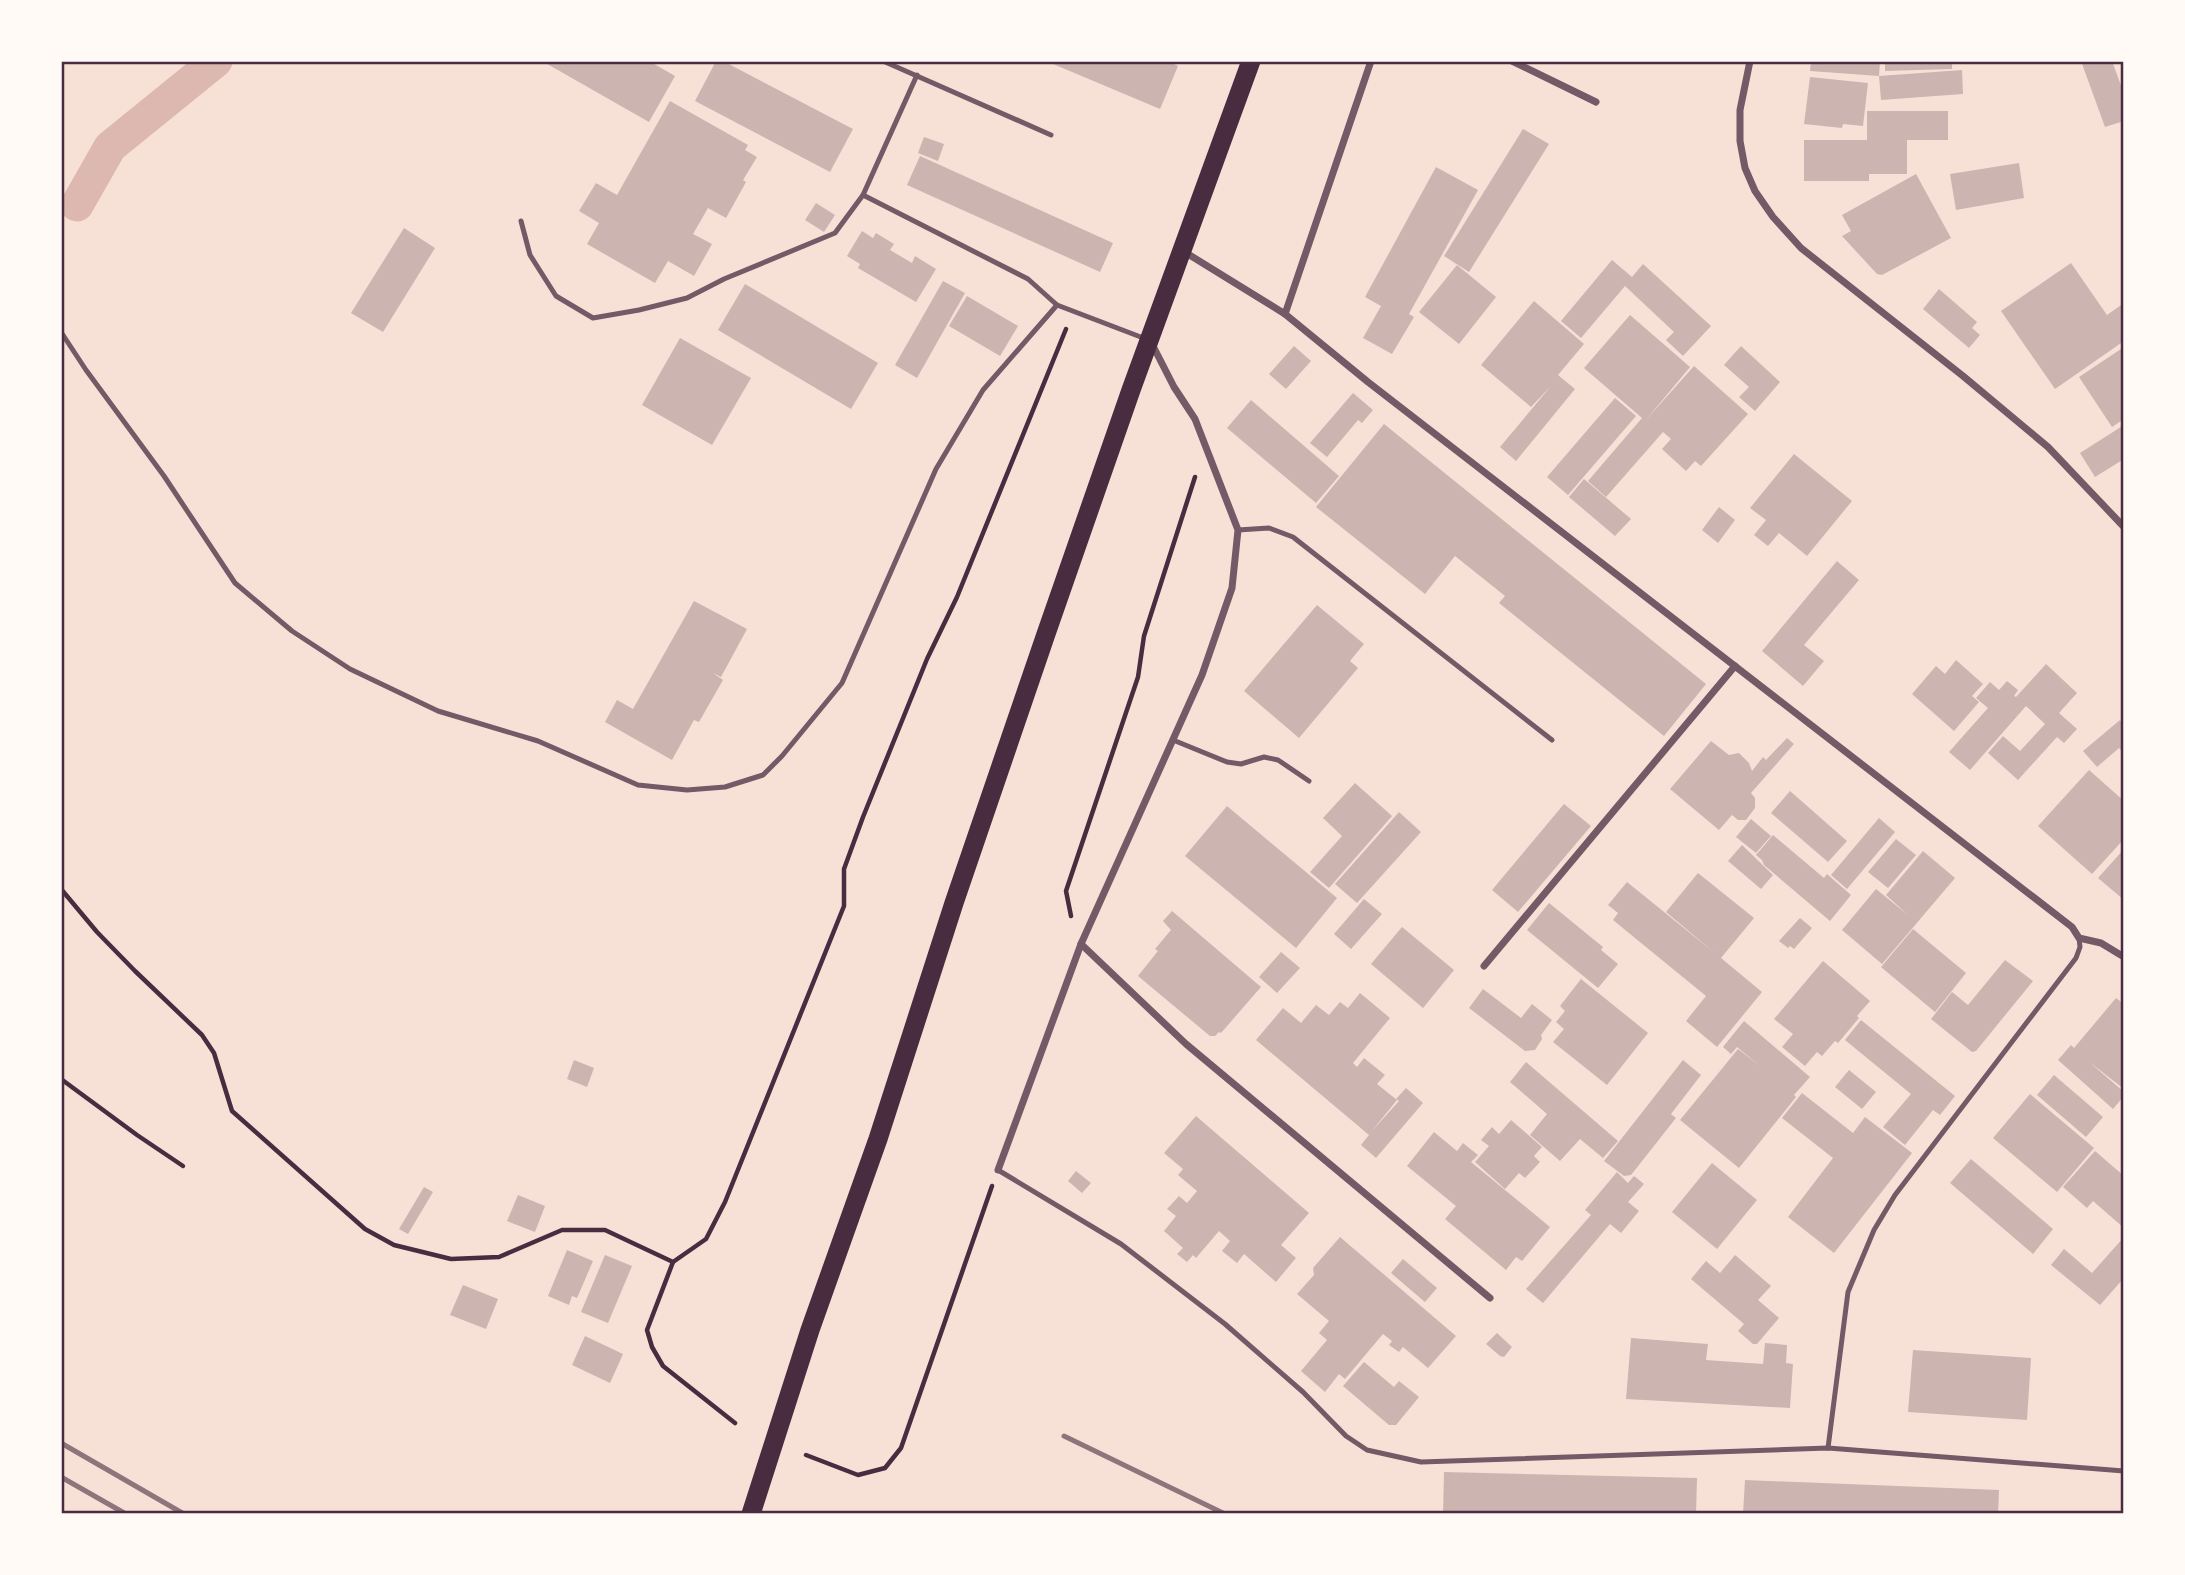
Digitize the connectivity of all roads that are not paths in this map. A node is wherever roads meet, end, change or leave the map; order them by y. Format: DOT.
graph roads {
  1 [pos="883,61"];
  2 [pos="1251,61"];
  3 [pos="1371,61"];
  4 [pos="1512,61"];
  5 [pos="1750,61"];
  6 [pos="917,75"];
  7 [pos="1596,102"];
  8 [pos="1051,135"];
  9 [pos="863,195"];
  10 [pos="521,221"];
  11 [pos="1182,251"];
  12 [pos="1057,304"];
  13 [pos="1285,314"];
  14 [pos="61,332"];
  15 [pos="1150,341"];
  16 [pos="2124,527"];
  17 [pos="1238,530"];
  18 [pos="1735,667"];
  19 [pos="1173,740"];
  20 [pos="1552,740"];
  21 [pos="1309,781"];
  22 [pos="2079,938"];
  23 [pos="1081,944"];
  24 [pos="2124,957"];
  25 [pos="1484,966"];
  26 [pos="998,1170"];
  27 [pos="1490,1298"];
  28 [pos="1828,1448"];
  29 [pos="2124,1471"];
  30 [pos="751,1514"];
  1 -- 6 [label="lane"];
  2 -- 11 [label="highway"];
  3 -- 13 [label="street"];
  4 -- 7 [label="street"];
  5 -- 16 [label="street"];
  6 -- 8 [label="lane"];
  6 -- 9 [label="lane"];
  9 -- 10 [label="lane"];
  9 -- 12 [label="lane"];
  11 -- 13 [label="street"];
  11 -- 15 [label="highway"];
  12 -- 14 [label="lane"];
  12 -- 15 [label="lane"];
  13 -- 18 [label="street"];
  15 -- 17 [label="street"];
  15 -- 30 [label="highway"];
  17 -- 19 [label="street"];
  17 -- 20 [label="lane"];
  18 -- 22 [label="street"];
  18 -- 25 [label="street"];
  19 -- 21 [label="lane"];
  19 -- 23 [label="street"];
  22 -- 24 [label="street"];
  22 -- 28 [label="lane"];
  23 -- 26 [label="street"];
  23 -- 27 [label="street"];
  26 -- 28 [label="lane"];
  28 -- 29 [label="lane"];
}
